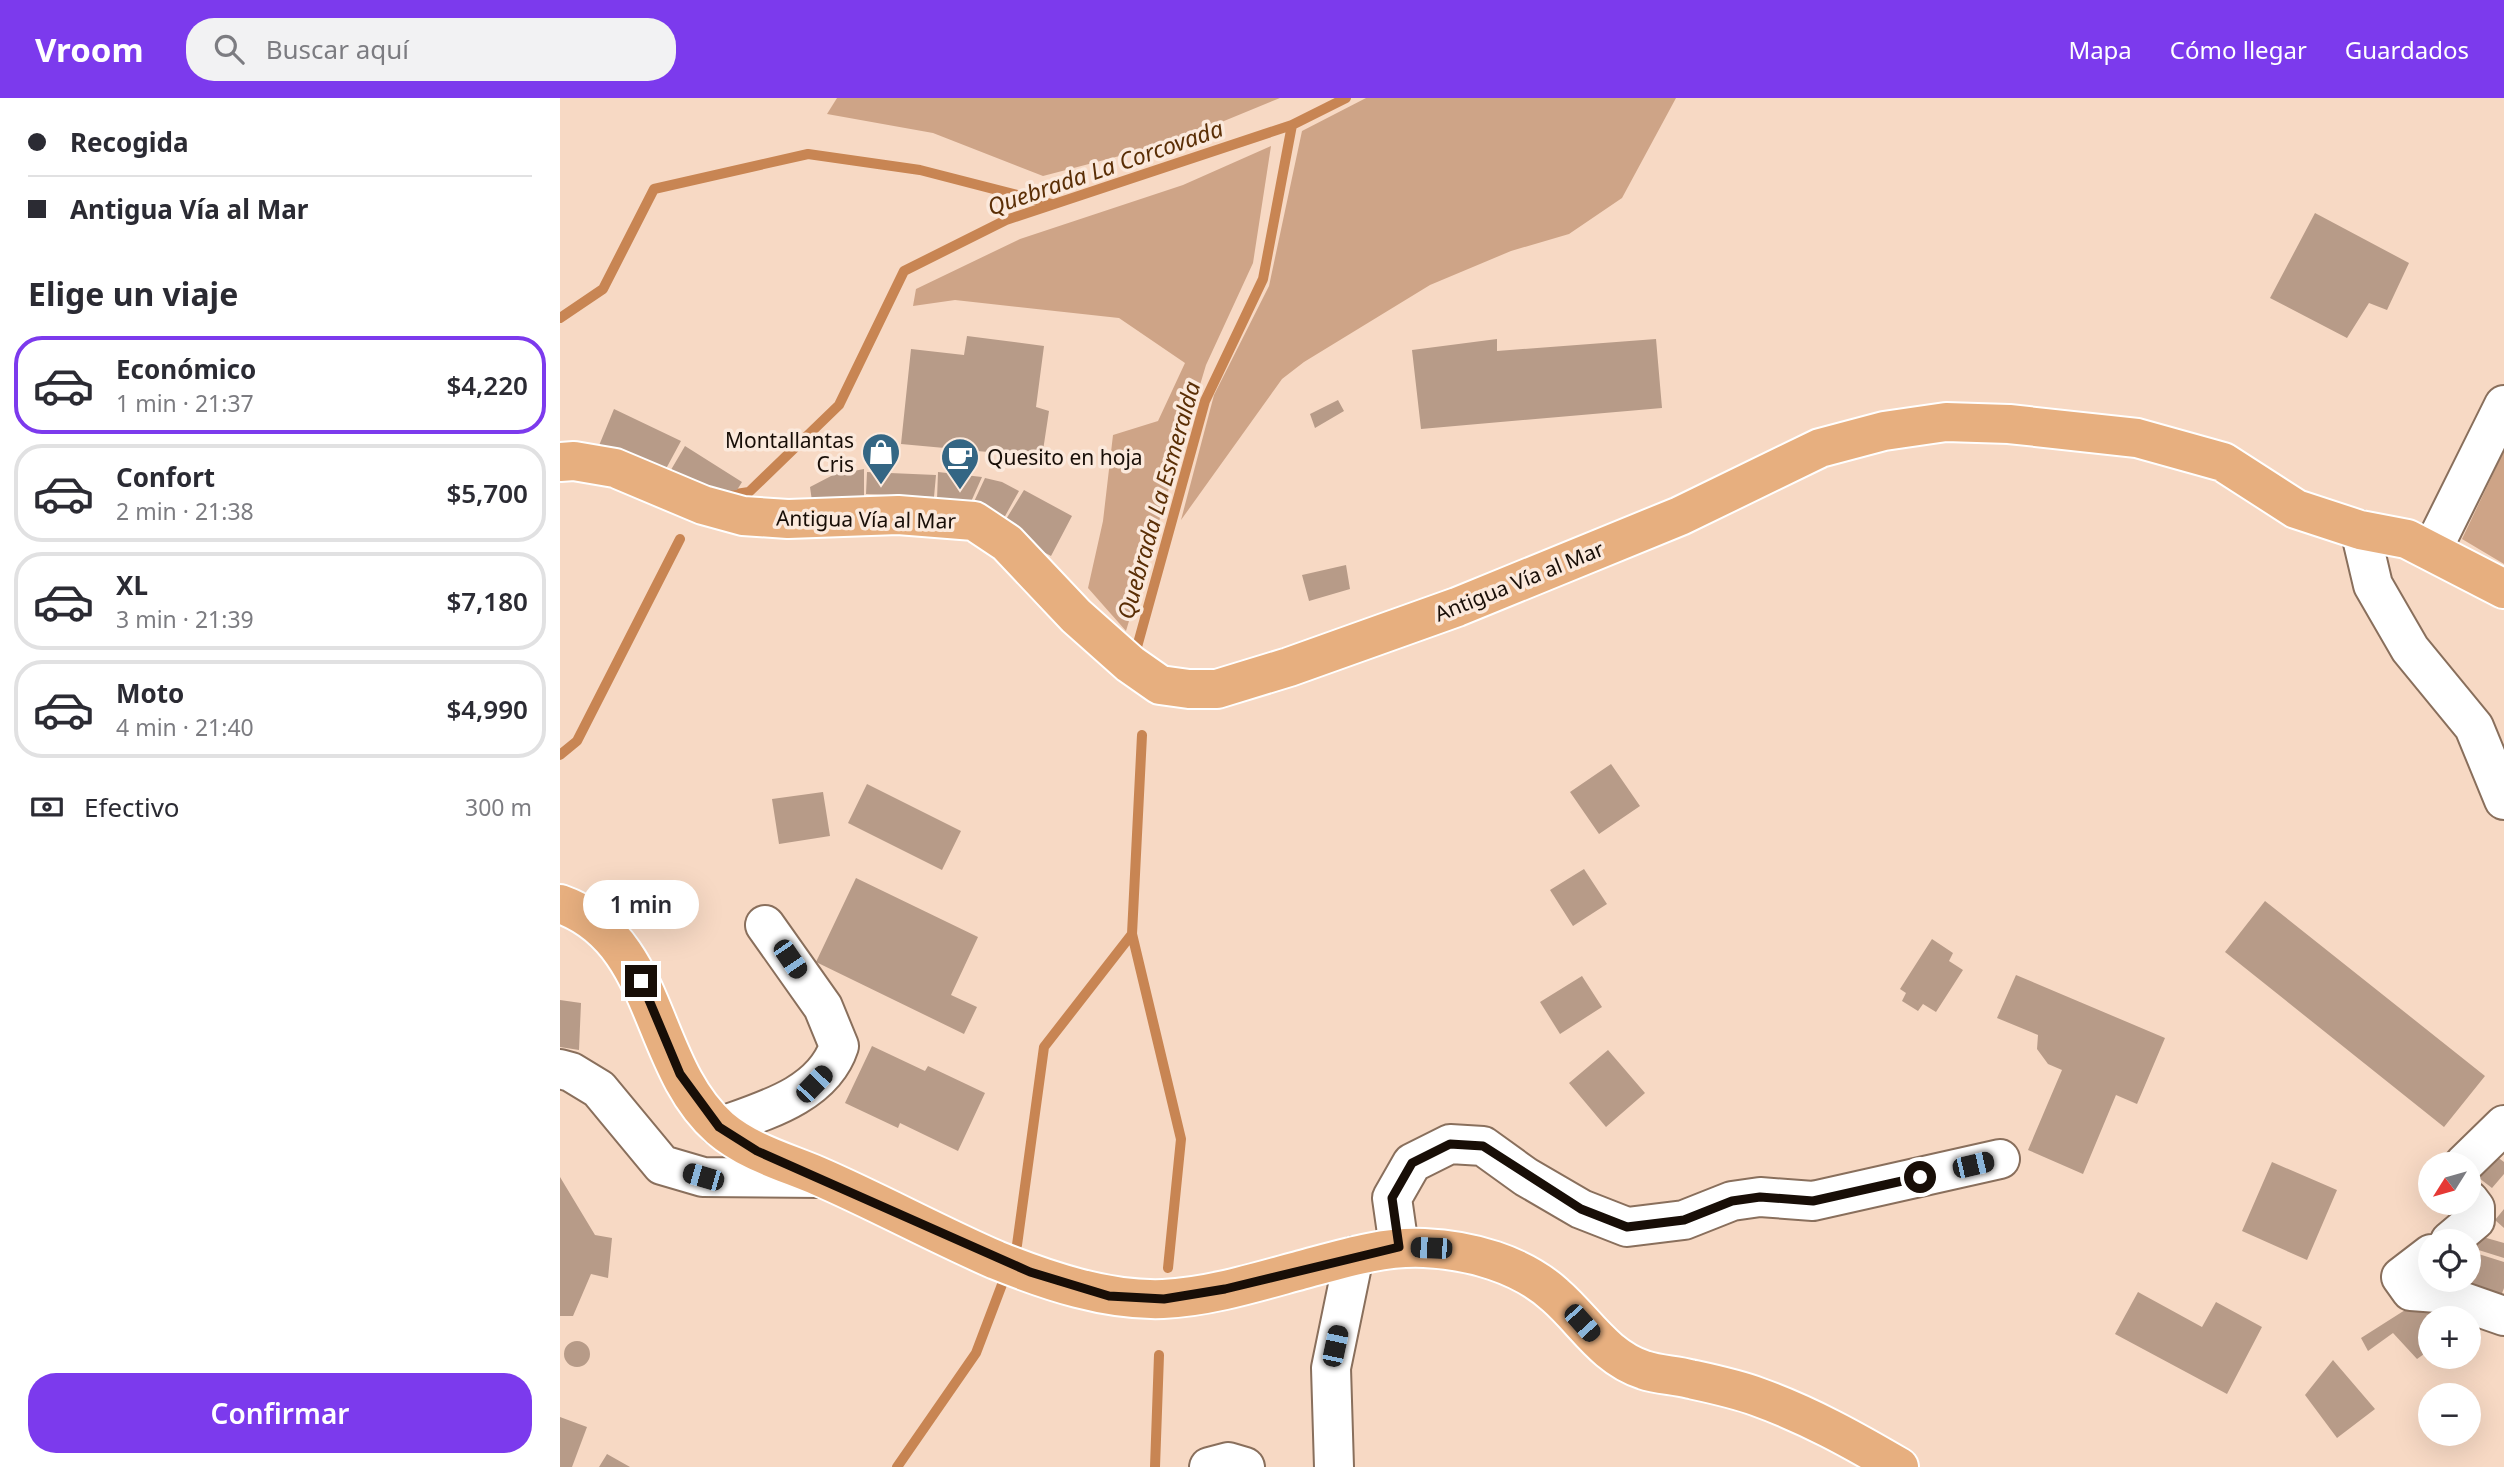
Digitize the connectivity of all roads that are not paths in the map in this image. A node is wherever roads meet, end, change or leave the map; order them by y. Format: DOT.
graph roads {
  1 [pos="2504,405"];
  2 [pos="560,462"];
  3 [pos="2360,530"];
  4 [pos="2432,550"];
  5 [pos="2504,589"];
  6 [pos="2504,800"];
  7 [pos="560,904"];
  8 [pos="765,925"];
  9 [pos="560,1069"];
  10 [pos="2504,1125"];
  11 [pos="719,1127"];
  12 [pos="2476,1152"];
  13 [pos="2000,1159"];
  14 [pos="821,1178"];
  15 [pos="2475,1215"];
  16 [pos="2464,1229"];
  17 [pos="1399,1247"];
  18 [pos="1354,1256"];
  19 [pos="2418,1264"];
  20 [pos="2418,1291"];
  21 [pos="2425,1292"];
  22 [pos="2504,1316"];
  23 [pos="1209,1467"];
  24 [pos="1245,1467"];
  25 [pos="1334,1467"];
  26 [pos="1899,1467"];
  1 -- 4 [label="street"];
  2 -- 3 [label="main road, Antigua Vía al Mar"];
  3 -- 4 [label="main road, Antigua Vía al Mar"];
  3 -- 6 [label="street"];
  4 -- 5 [label="main road, Antigua Vía al Mar"];
  7 -- 11 [label="main road"];
  8 -- 11 [label="street"];
  9 -- 14 [label="street"];
  10 -- 12 [label="street"];
  11 -- 14 [label="main road"];
  13 -- 17 [label="street"];
  14 -- 18 [label="main road"];
  15 -- 16 [label="street"];
  17 -- 18 [label="main road"];
  17 -- 26 [label="main road"];
  18 -- 25 [label="street"];
  19 -- 20 [label="street"];
  21 -- 22 [label="street"];
  23 -- 24 [label="street"];
}
